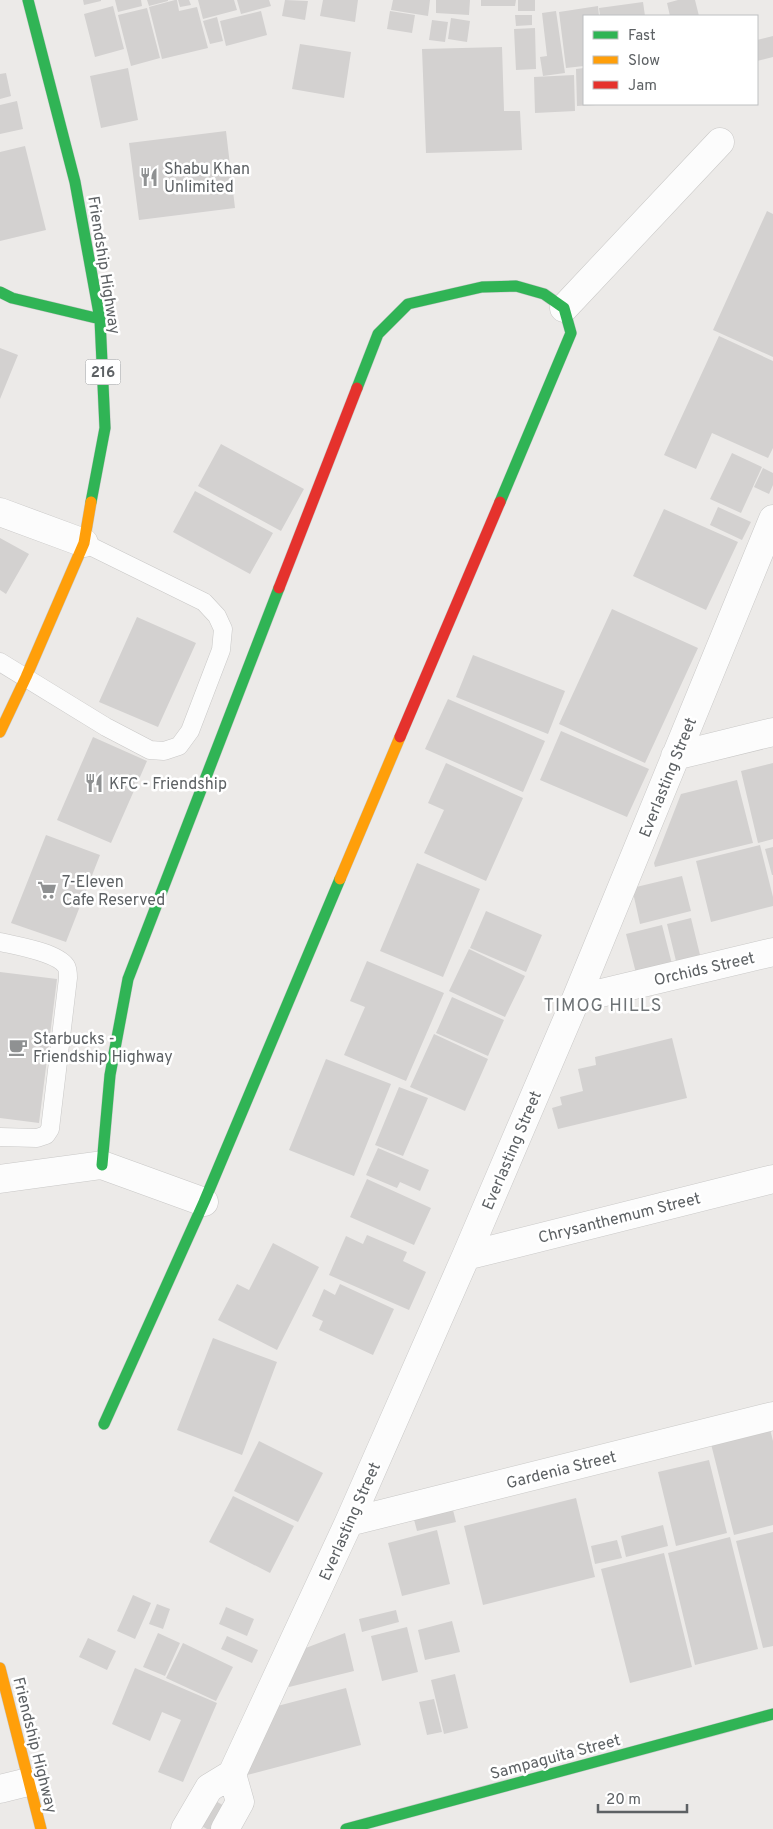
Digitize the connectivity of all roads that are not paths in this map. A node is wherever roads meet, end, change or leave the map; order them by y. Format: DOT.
graph roads {
  1 [pos="28,0"];
  2 [pos="720,142"];
  3 [pos="0,292"];
  4 [pos="564,308"];
  5 [pos="100,319"];
  6 [pos="0,512"];
  7 [pos="773,519"];
  8 [pos="84,542"];
  9 [pos="0,662"];
  10 [pos="26,677"];
  11 [pos="0,732"];
  12 [pos="773,732"];
  13 [pos="676,756"];
  14 [pos="0,942"];
  15 [pos="773,952"];
  16 [pos="576,999"];
  17 [pos="0,1137"];
  18 [pos="102,1165"];
  19 [pos="0,1179"];
  20 [pos="773,1179"];
  21 [pos="204,1202"];
  22 [pos="466,1256"];
  23 [pos="773,1416"];
  24 [pos="104,1424"];
  25 [pos="349,1522"];
  26 [pos="0,1668"];
  27 [pos="773,1714"];
  28 [pos="232,1774"];
  29 [pos="28,1782"];
  30 [pos="0,1789"];
  31 [pos="41,1829"];
  32 [pos="186,1829"];
  33 [pos="225,1829"];
  34 [pos="346,1829"];
  1 -- 5 [label="street, Friendship Highway / 216"];
  2 -- 4 [label="street"];
  3 -- 5 [label="street"];
  4 -- 18 [label="street"];
  4 -- 21 [label="street"];
  5 -- 8 [label="street, Friendship Highway / 216"];
  6 -- 8 [label="street"];
  7 -- 13 [label="street, Everlasting Street"];
  8 -- 10 [label="street, Friendship Highway / 216"];
  8 -- 10 [label="lane"];
  9 -- 10 [label="lane"];
  10 -- 11 [label="street, Friendship Highway / 216"];
  12 -- 13 [label="street"];
  13 -- 16 [label="street, Everlasting Street"];
  14 -- 17 [label="lane"];
  15 -- 16 [label="street, Orchids Street"];
  16 -- 22 [label="street, Everlasting Street"];
  18 -- 19 [label="street"];
  18 -- 21 [label="street"];
  20 -- 22 [label="street, Chrysanthemum Street"];
  21 -- 24 [label="street"];
  22 -- 25 [label="street, Everlasting Street"];
  23 -- 25 [label="street, Gardenia Street"];
  25 -- 28 [label="street, Everlasting Street"];
  26 -- 29 [label="street, Friendship Highway"];
  27 -- 34 [label="street, Sampaguita Street"];
  28 -- 32 [label="street"];
  28 -- 33 [label="street"];
  29 -- 30 [label="street"];
  29 -- 31 [label="street, Friendship Highway"];
}
